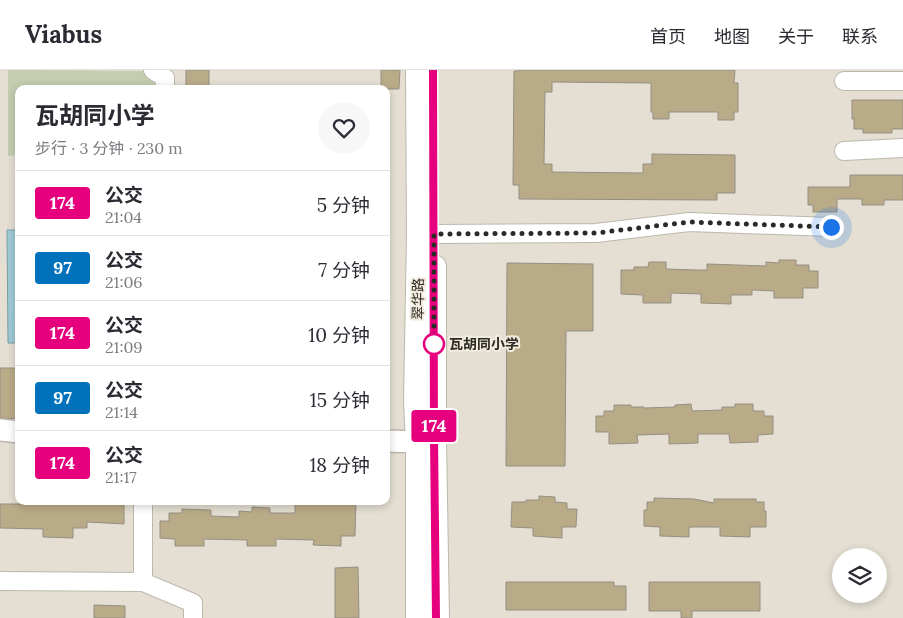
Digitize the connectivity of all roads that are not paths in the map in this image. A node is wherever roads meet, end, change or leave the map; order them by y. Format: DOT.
graph roads {
  1 [pos="153,70"];
  2 [pos="418,70"];
  3 [pos="433,70"];
  4 [pos="844,81"];
  5 [pos="903,81"];
  6 [pos="165,85"];
  7 [pos="903,148"];
  8 [pos="844,151"];
  9 [pos="831,227"];
  10 [pos="434,234"];
  11 [pos="0,430"];
  12 [pos="15,432"];
  13 [pos="426,440"];
  14 [pos="390,441"];
  15 [pos="143,505"];
  16 [pos="0,581"];
  17 [pos="143,582"];
  18 [pos="193,618"];
  19 [pos="418,618"];
  20 [pos="436,618"];
  1 -- 6 [label="street"];
  2 -- 13 [label="main road, 翠华路"];
  3 -- 10 [label="main road, 翠华路"];
  4 -- 5 [label="street"];
  7 -- 8 [label="street"];
  9 -- 10 [label="street"];
  10 -- 13 [label="main road, 翠华路"];
  11 -- 12 [label="street"];
  13 -- 14 [label="street"];
  13 -- 19 [label="main road, 翠华路"];
  13 -- 20 [label="main road, 翠华路"];
  15 -- 17 [label="street"];
  16 -- 17 [label="street"];
  17 -- 18 [label="street"];
}
